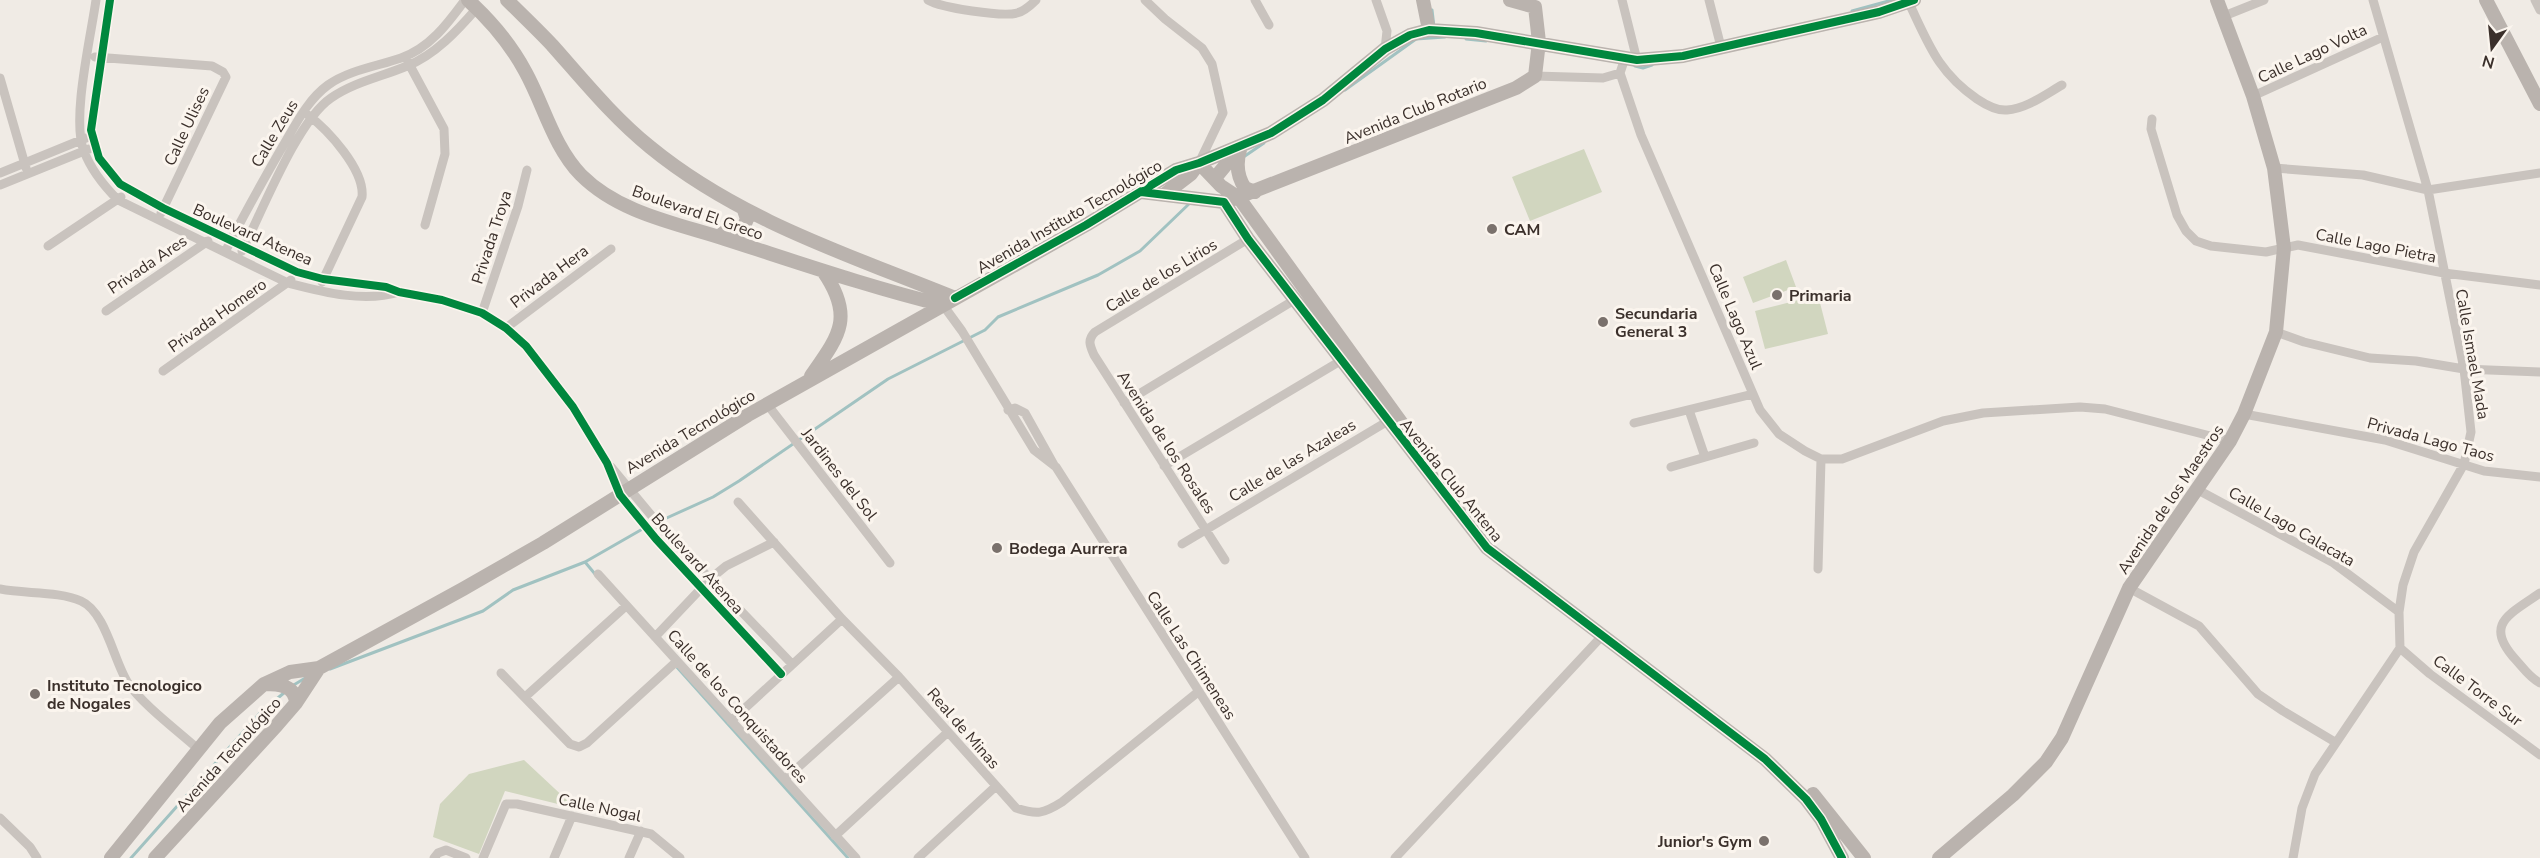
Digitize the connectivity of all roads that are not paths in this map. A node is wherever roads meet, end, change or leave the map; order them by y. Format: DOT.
graph roads {
  1 [pos="96,0"];
  2 [pos="110,0"];
  3 [pos="495,0"];
  4 [pos="507,0"];
  5 [pos="928,0"];
  6 [pos="1036,0"];
  7 [pos="1145,0"];
  8 [pos="1255,0"];
  9 [pos="1376,0"];
  10 [pos="1423,0"];
  11 [pos="1510,0"];
  12 [pos="1622,0"];
  13 [pos="1709,0"];
  14 [pos="2217,0"];
  15 [pos="2264,0"];
  16 [pos="2373,0"];
  17 [pos="2486,0"];
  18 [pos="2535,0"];
  19 [pos="472,2"];
  20 [pos="1911,2"];
  21 [pos="1537,4"];
  22 [pos="2540,10"];
  23 [pos="2224,16"];
  24 [pos="1269,25"];
  25 [pos="1430,30"];
  26 [pos="2383,37"];
  27 [pos="1539,42"];
  28 [pos="550,43"];
  29 [pos="1721,46"];
  30 [pos="1385,49"];
  31 [pos="88,57"];
  32 [pos="100,58"];
  33 [pos="1631,59"];
  34 [pos="407,61"];
  35 [pos="1620,73"];
  36 [pos="1535,76"];
  37 [pos="0,78"];
  38 [pos="2062,85"];
  39 [pos="2253,96"];
  40 [pos="2540,104"];
  41 [pos="303,111"];
  42 [pos="312,118"];
  43 [pos="2152,119"];
  44 [pos="92,137"];
  45 [pos="81,140"];
  46 [pos="94,147"];
  47 [pos="83,150"];
  48 [pos="1239,152"];
  49 [pos="1199,163"];
  50 [pos="25,167"];
  51 [pos="2274,168"];
  52 [pos="527,170"];
  53 [pos="0,173"];
  54 [pos="2540,173"];
  55 [pos="265,177"];
  56 [pos="1218,182"];
  57 [pos="276,184"];
  58 [pos="0,185"];
  59 [pos="127,190"];
  60 [pos="2428,190"];
  61 [pos="1141,192"];
  62 [pos="1255,192"];
  63 [pos="1165,194"];
  64 [pos="1239,198"];
  65 [pos="118,200"];
  66 [pos="1224,202"];
  67 [pos="163,208"];
  68 [pos="744,210"];
  69 [pos="158,218"];
  70 [pos="425,225"];
  71 [pos="691,228"];
  72 [pos="216,233"];
  73 [pos="1248,239"];
  74 [pos="231,240"];
  75 [pos="206,243"];
  76 [pos="824,245"];
  77 [pos="48,246"];
  78 [pos="244,246"];
  79 [pos="2284,248"];
  80 [pos="611,249"];
  81 [pos="225,252"];
  82 [pos="238,259"];
  83 [pos="817,269"];
  84 [pos="297,272"];
  85 [pos="2444,273"];
  86 [pos="323,279"];
  87 [pos="288,283"];
  88 [pos="2540,285"];
  89 [pos="319,291"];
  90 [pos="399,292"];
  91 [pos="1296,299"];
  92 [pos="949,301"];
  93 [pos="106,311"];
  94 [pos="482,313"];
  95 [pos="506,328"];
  96 [pos="2276,332"];
  97 [pos="1090,337"];
  98 [pos="1342,360"];
  99 [pos="2464,369"];
  100 [pos="163,371"];
  101 [pos="2540,372"];
  102 [pos="808,380"];
  103 [pos="1753,394"];
  104 [pos="1124,403"];
  105 [pos="767,404"];
  106 [pos="1689,410"];
  107 [pos="2244,414"];
  108 [pos="1388,421"];
  109 [pos="1634,423"];
  110 [pos="2230,441"];
  111 [pos="1754,443"];
  112 [pos="1705,458"];
  113 [pos="1821,459"];
  114 [pos="2464,464"];
  115 [pos="1164,466"];
  116 [pos="1671,467"];
  117 [pos="2540,477"];
  118 [pos="2198,490"];
  119 [pos="625,491"];
  120 [pos="738,502"];
  121 [pos="1205,529"];
  122 [pos="774,542"];
  123 [pos="1182,544"];
  124 [pos="1225,560"];
  125 [pos="890,563"];
  126 [pos="1818,569"];
  127 [pos="598,574"];
  128 [pos="710,579"];
  129 [pos="702,588"];
  130 [pos="2129,588"];
  131 [pos="0,590"];
  132 [pos="2540,593"];
  133 [pos="626,606"];
  134 [pos="2398,612"];
  135 [pos="842,619"];
  136 [pos="1602,636"];
  137 [pos="655,638"];
  138 [pos="2400,648"];
  139 [pos="677,662"];
  140 [pos="792,664"];
  141 [pos="319,668"];
  142 [pos="501,673"];
  143 [pos="781,674"];
  144 [pos="899,677"];
  145 [pos="2540,683"];
  146 [pos="264,684"];
  147 [pos="1198,692"];
  148 [pos="525,697"];
  149 [pos="296,703"];
  150 [pos="731,721"];
  151 [pos="948,732"];
  152 [pos="2335,742"];
  153 [pos="198,749"];
  154 [pos="2540,755"];
  155 [pos="785,779"];
  156 [pos="995,787"];
  157 [pos="572,816"];
  158 [pos="0,818"];
  159 [pos="641,831"];
  160 [pos="835,836"];
  161 [pos="37,858"];
  162 [pos="111,858"];
  163 [pos="155,858"];
  164 [pos="434,858"];
  165 [pos="466,858"];
  166 [pos="483,858"];
  167 [pos="554,858"];
  168 [pos="628,858"];
  169 [pos="680,858"];
  170 [pos="856,858"];
  171 [pos="918,858"];
  172 [pos="1305,858"];
  173 [pos="1395,858"];
  174 [pos="1842,858"];
  175 [pos="1864,858"];
  176 [pos="1939,858"];
  177 [pos="2293,858"];
  1 -- 31 [label="street, Boulevard Atenea"];
  2 -- 32 [label="street, Boulevard Atenea"];
  3 -- 28 [label="street"];
  4 -- 28 [label="street, Boulevard El Greco"];
  5 -- 6 [label="street"];
  7 -- 49 [label="street"];
  8 -- 24 [label="street"];
  9 -- 30 [label="street"];
  10 -- 25 [label="street"];
  11 -- 21 [label="street"];
  12 -- 33 [label="street"];
  13 -- 29 [label="street"];
  14 -- 23 [label="street, Avenida de los Maestros"];
  15 -- 23 [label="street"];
  16 -- 26 [label="street, Calle Ismael Mada"];
  17 -- 40 [label="street"];
  18 -- 22 [label="street"];
  19 -- 34 [label="street, Calle Zeus"];
  19 -- 34 [label="street, Calle Zeus"];
  19 -- 71 [label="street, Boulevard El Greco"];
  20 -- 29 [label="street"];
  20 -- 38 [label="street"];
  21 -- 27 [label="street"];
  23 -- 39 [label="street, Avenida de los Maestros"];
  25 -- 27 [label="street"];
  25 -- 30 [label="street, Avenida Instituto Tecnológico"];
  26 -- 39 [label="street, Calle Lago Volta"];
  26 -- 60 [label="street, Calle Ismael Mada"];
  27 -- 33 [label="street"];
  27 -- 36 [label="street"];
  28 -- 68 [label="street, Boulevard El Greco"];
  29 -- 33 [label="street"];
  30 -- 48 [label="street, Avenida Instituto Tecnológico"];
  31 -- 32 [label="street"];
  31 -- 45 [label="street, Boulevard Atenea"];
  32 -- 44 [label="street, Boulevard Atenea"];
  32 -- 67 [label="street, Calle Ulises"];
  33 -- 35 [label="street"];
  34 -- 41 [label="street, Calle Zeus"];
  34 -- 42 [label="street, Calle Zeus"];
  34 -- 70 [label="street"];
  35 -- 36 [label="street, Avenida Club Rotario"];
  35 -- 103 [label="street, Calle Lago Azul"];
  36 -- 62 [label="street, Avenida Club Rotario"];
  37 -- 50 [label="street"];
  39 -- 51 [label="street, Avenida de los Maestros"];
  41 -- 42 [label="street"];
  41 -- 55 [label="street, Calle Zeus"];
  42 -- 57 [label="street, Calle Zeus"];
  42 -- 86 [label="street"];
  43 -- 79 [label="street, Calle Lago Pietra"];
  44 -- 45 [label="street"];
  44 -- 46 [label="street, Boulevard Atenea"];
  45 -- 47 [label="street, Boulevard Atenea"];
  45 -- 50 [label="street"];
  46 -- 47 [label="street"];
  46 -- 59 [label="street, Boulevard Atenea"];
  47 -- 50 [label="street"];
  47 -- 65 [label="street, Boulevard Atenea"];
  48 -- 49 [label="street, Avenida Instituto Tecnológico"];
  48 -- 56 [label="street"];
  48 -- 62 [label="street"];
  49 -- 56 [label="street, Avenida Club Antena"];
  49 -- 61 [label="street, Avenida Instituto Tecnológico"];
  49 -- 63 [label="street"];
  50 -- 53 [label="street"];
  50 -- 58 [label="street"];
  51 -- 60 [label="street"];
  51 -- 79 [label="street, Avenida de los Maestros"];
  52 -- 94 [label="street, Privada Troya"];
  54 -- 60 [label="street"];
  55 -- 57 [label="street"];
  55 -- 74 [label="street, Calle Zeus"];
  56 -- 64 [label="street, Avenida Club Antena"];
  56 -- 66 [label="street"];
  57 -- 78 [label="street, Calle Zeus"];
  59 -- 65 [label="street"];
  59 -- 67 [label="street, Boulevard Atenea"];
  60 -- 85 [label="street, Calle Ismael Mada"];
  61 -- 63 [label="street"];
  61 -- 92 [label="street, Avenida Instituto Tecnológico"];
  62 -- 64 [label="street, Avenida Club Rotario"];
  63 -- 66 [label="street"];
  64 -- 66 [label="street, Avenida Club Rotario"];
  64 -- 175 [label="street, Avenida Club Antena"];
  65 -- 69 [label="street, Boulevard Atenea"];
  65 -- 77 [label="street"];
  66 -- 73 [label="street, Avenida Club Antena"];
  67 -- 69 [label="street"];
  67 -- 72 [label="street, Boulevard Atenea"];
  68 -- 71 [label="street"];
  68 -- 76 [label="street, Boulevard El Greco"];
  69 -- 75 [label="street, Boulevard Atenea"];
  71 -- 83 [label="street, Boulevard El Greco"];
  72 -- 74 [label="street, Boulevard Atenea"];
  72 -- 75 [label="street, Privada Ares"];
  73 -- 91 [label="street, Avenida Club Antena"];
  73 -- 97 [label="street, Calle de los Lirios"];
  74 -- 78 [label="street, Boulevard Atenea"];
  74 -- 81 [label="street, Calle Zeus"];
  75 -- 81 [label="street, Boulevard Atenea"];
  75 -- 93 [label="street, Privada Ares"];
  76 -- 83 [label="street"];
  76 -- 92 [label="street, Boulevard El Greco"];
  78 -- 82 [label="street, Calle Zeus"];
  78 -- 84 [label="street, Boulevard Atenea"];
  79 -- 85 [label="street, Calle Lago Pietra"];
  79 -- 96 [label="street, Avenida de los Maestros"];
  80 -- 95 [label="street, Privada Hera"];
  81 -- 82 [label="street, Boulevard Atenea"];
  82 -- 87 [label="street, Boulevard Atenea"];
  83 -- 92 [label="street, Boulevard El Greco"];
  83 -- 102 [label="street"];
  84 -- 86 [label="street, Boulevard Atenea"];
  84 -- 87 [label="street, Privada Homero"];
  85 -- 88 [label="street, Calle Lago Pietra"];
  85 -- 99 [label="street, Calle Ismael Mada"];
  86 -- 89 [label="street"];
  86 -- 90 [label="street, Boulevard Atenea"];
  87 -- 89 [label="street, Boulevard Atenea"];
  87 -- 100 [label="street, Privada Homero"];
  89 -- 90 [label="street, Boulevard Atenea"];
  90 -- 94 [label="street, Boulevard Atenea"];
  91 -- 98 [label="street, Avenida Club Antena"];
  91 -- 104 [label="street"];
  92 -- 102 [label="street, Avenida Tecnológico"];
  92 -- 147 [label="street, Calle Las Chimeneas"];
  94 -- 95 [label="street, Boulevard Atenea"];
  95 -- 119 [label="street, Boulevard Atenea"];
  96 -- 99 [label="street"];
  96 -- 107 [label="street, Avenida de los Maestros"];
  97 -- 104 [label="street, Avenida de los Rosales"];
  98 -- 108 [label="street, Avenida Club Antena"];
  98 -- 115 [label="street"];
  99 -- 101 [label="street"];
  99 -- 114 [label="street, Calle Ismael Mada"];
  102 -- 105 [label="street, Avenida Tecnológico"];
  103 -- 106 [label="street"];
  103 -- 113 [label="street, Calle Lago Azul"];
  104 -- 115 [label="street, Avenida de los Rosales"];
  105 -- 119 [label="street, Avenida Tecnológico"];
  105 -- 125 [label="street, Jardines del Sol"];
  106 -- 109 [label="street"];
  106 -- 112 [label="street"];
  107 -- 110 [label="street, Avenida de los Maestros"];
  107 -- 114 [label="street, Privada Lago Taos"];
  108 -- 121 [label="street, Calle de las Azaleas"];
  108 -- 136 [label="street, Avenida Club Antena"];
  110 -- 113 [label="street"];
  110 -- 118 [label="street, Avenida de los Maestros"];
  111 -- 112 [label="street"];
  112 -- 116 [label="street"];
  113 -- 126 [label="street"];
  114 -- 117 [label="street, Privada Lago Taos"];
  114 -- 134 [label="street, Calle Ismael Mada"];
  115 -- 121 [label="street, Avenida de los Rosales"];
  118 -- 130 [label="street, Avenida de los Maestros"];
  118 -- 134 [label="street, Calle Lago Calacata"];
  119 -- 128 [label="street, Boulevard Atenea"];
  119 -- 129 [label="street, Boulevard Atenea"];
  119 -- 141 [label="street, Avenida Tecnológico"];
  120 -- 122 [label="street, Real de Minas"];
  121 -- 123 [label="street, Calle de las Azaleas"];
  121 -- 124 [label="street, Avenida de los Rosales"];
  122 -- 128 [label="street"];
  122 -- 135 [label="street, Real de Minas"];
  127 -- 133 [label="street, Calle de los Conquistadores"];
  128 -- 129 [label="street"];
  128 -- 140 [label="street, Boulevard Atenea"];
  129 -- 137 [label="street"];
  129 -- 143 [label="street, Boulevard Atenea"];
  130 -- 152 [label="street"];
  130 -- 176 [label="street, Avenida de los Maestros"];
  131 -- 153 [label="street"];
  132 -- 145 [label="street"];
  133 -- 137 [label="street, Calle de los Conquistadores"];
  133 -- 148 [label="street"];
  134 -- 138 [label="street, Calle Ismael Mada"];
  135 -- 140 [label="street"];
  135 -- 144 [label="street, Real de Minas"];
  136 -- 173 [label="street"];
  136 -- 174 [label="street, Avenida Club Antena"];
  137 -- 139 [label="street, Calle de los Conquistadores"];
  138 -- 152 [label="street"];
  138 -- 154 [label="street, Calle Torre Sur"];
  139 -- 148 [label="street"];
  139 -- 150 [label="street, Calle de los Conquistadores"];
  140 -- 143 [label="street"];
  141 -- 146 [label="street, Avenida Tecnológico"];
  141 -- 149 [label="street, Avenida Tecnológico"];
  142 -- 148 [label="street"];
  143 -- 150 [label="street"];
  144 -- 151 [label="street, Real de Minas"];
  144 -- 155 [label="street"];
  146 -- 149 [label="street"];
  146 -- 153 [label="street, Avenida Tecnológico"];
  147 -- 156 [label="street, Real de Minas"];
  147 -- 172 [label="street, Calle Las Chimeneas"];
  149 -- 163 [label="street, Avenida Tecnológico"];
  150 -- 155 [label="street, Calle de los Conquistadores"];
  151 -- 156 [label="street, Real de Minas"];
  151 -- 160 [label="street"];
  152 -- 177 [label="street"];
  153 -- 162 [label="street, Avenida Tecnológico"];
  155 -- 160 [label="street, Calle de los Conquistadores"];
  156 -- 171 [label="street"];
  157 -- 159 [label="street, Calle Nogal"];
  157 -- 166 [label="street, Calle Nogal"];
  157 -- 167 [label="street"];
  158 -- 161 [label="street"];
  159 -- 168 [label="street"];
  159 -- 169 [label="street, Calle Nogal"];
  160 -- 170 [label="street, Calle de los Conquistadores"];
  164 -- 165 [label="street"];
}
